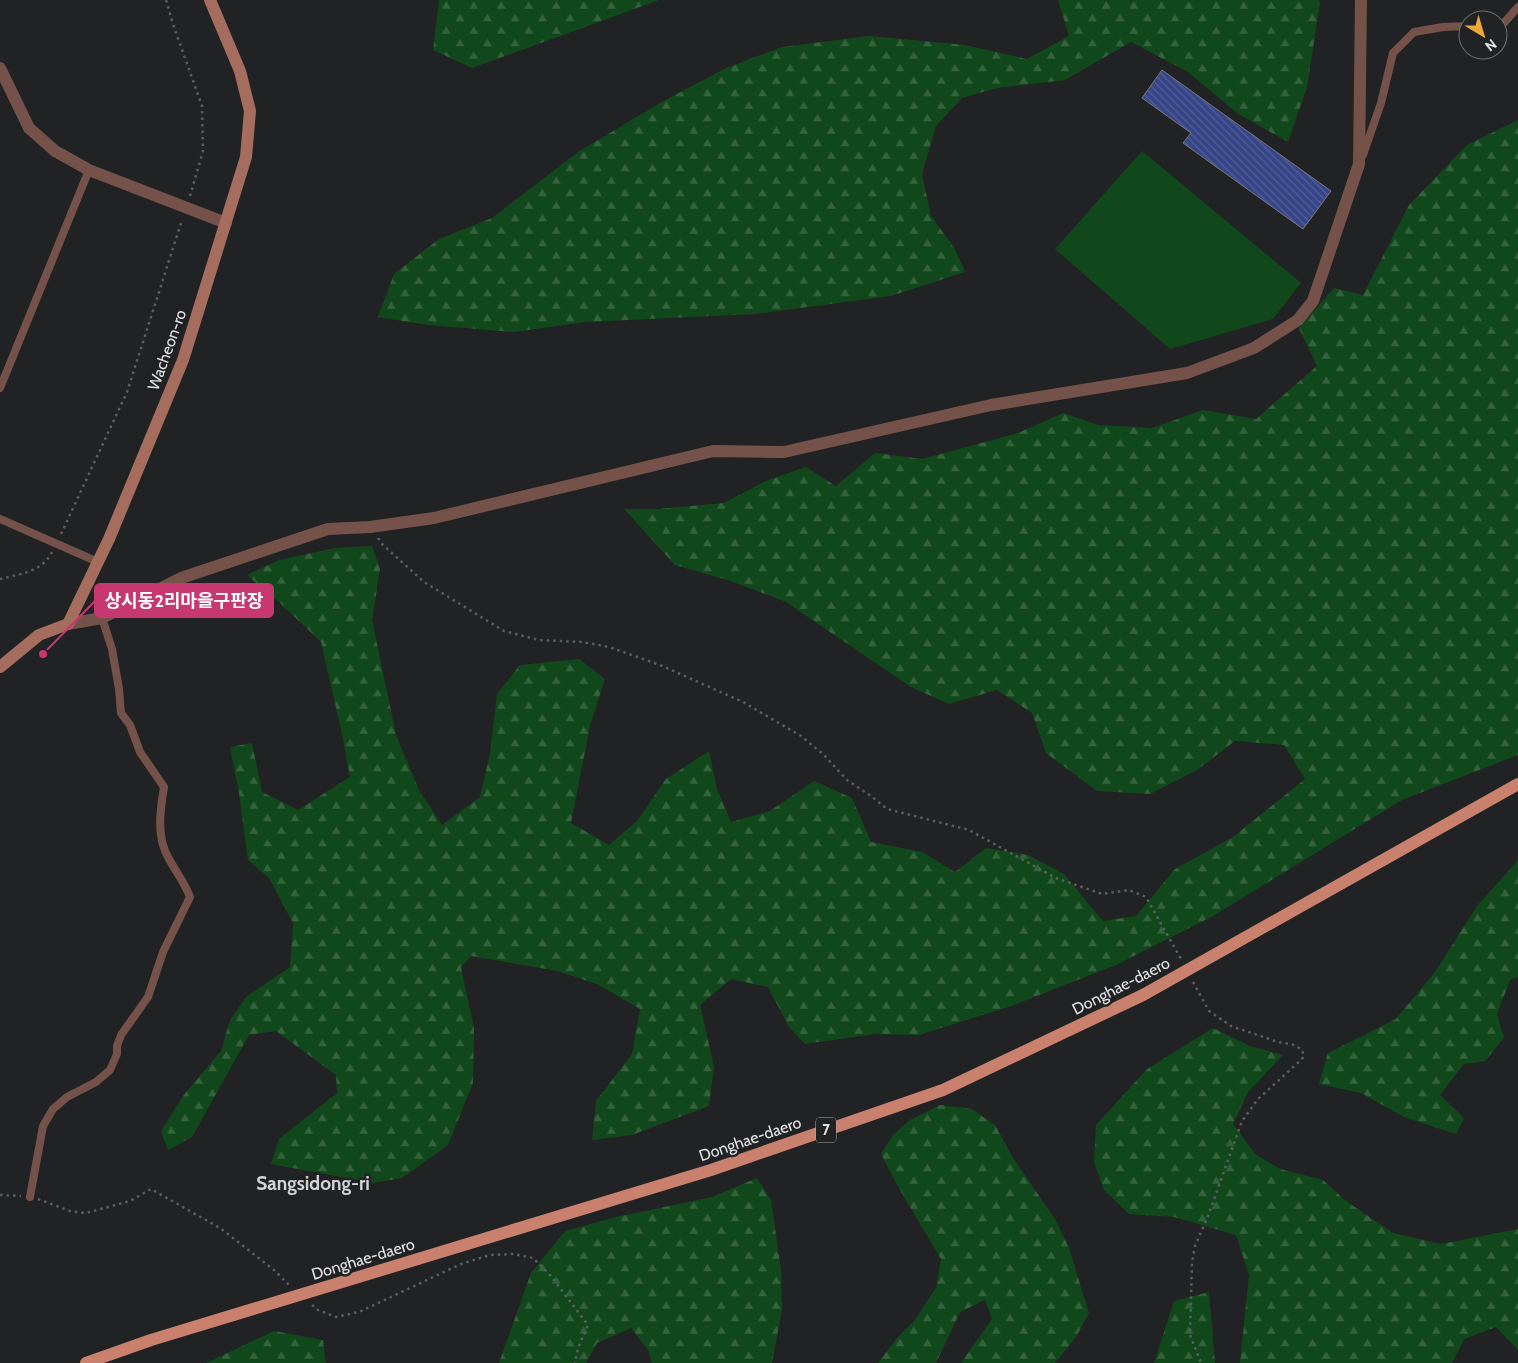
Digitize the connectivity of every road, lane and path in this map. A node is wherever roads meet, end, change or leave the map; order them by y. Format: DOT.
graph roads {
  1 [pos="166,0"];
  2 [pos="210,0"];
  3 [pos="1362,0"];
  4 [pos="1518,7"];
  5 [pos="1508,19"];
  6 [pos="1458,26"];
  7 [pos="0,68"];
  8 [pos="1359,164"];
  9 [pos="89,170"];
  10 [pos="187,207"];
  11 [pos="226,223"];
  12 [pos="0,388"];
  13 [pos="0,518"];
  14 [pos="370,527"];
  15 [pos="57,543"];
  16 [pos="98,562"];
  17 [pos="0,579"];
  18 [pos="102,618"];
  19 [pos="68,624"];
  20 [pos="0,667"];
  21 [pos="1518,784"];
  22 [pos="1155,912"];
  23 [pos="1206,1007"];
  24 [pos="0,1195"];
  25 [pos="30,1196"];
  26 [pos="299,1295"];
  27 [pos="86,1363"];
  28 [pos="575,1363"];
  29 [pos="1201,1363"];
  1 -- 10 [label="path"];
  2 -- 11 [label="street, Wacheon-ro"];
  3 -- 8 [label="street"];
  4 -- 5 [label="lane"];
  6 -- 8 [label="lane"];
  7 -- 9 [label="street"];
  8 -- 14 [label="street"];
  9 -- 10 [label="street"];
  9 -- 12 [label="lane"];
  10 -- 11 [label="street"];
  10 -- 15 [label="path"];
  11 -- 16 [label="street, Wacheon-ro"];
  13 -- 15 [label="lane"];
  14 -- 18 [label="street"];
  14 -- 22 [label="path"];
  15 -- 16 [label="lane"];
  15 -- 17 [label="path"];
  16 -- 19 [label="street, Wacheon-ro"];
  18 -- 19 [label="street"];
  18 -- 25 [label="lane"];
  19 -- 20 [label="street"];
  21 -- 26 [label="main road, Donghae-daero / 7"];
  23 -- 29 [label="path"];
  24 -- 25 [label="path"];
  25 -- 26 [label="path"];
  26 -- 27 [label="main road, Donghae-daero / 7"];
  26 -- 28 [label="path"];
}
